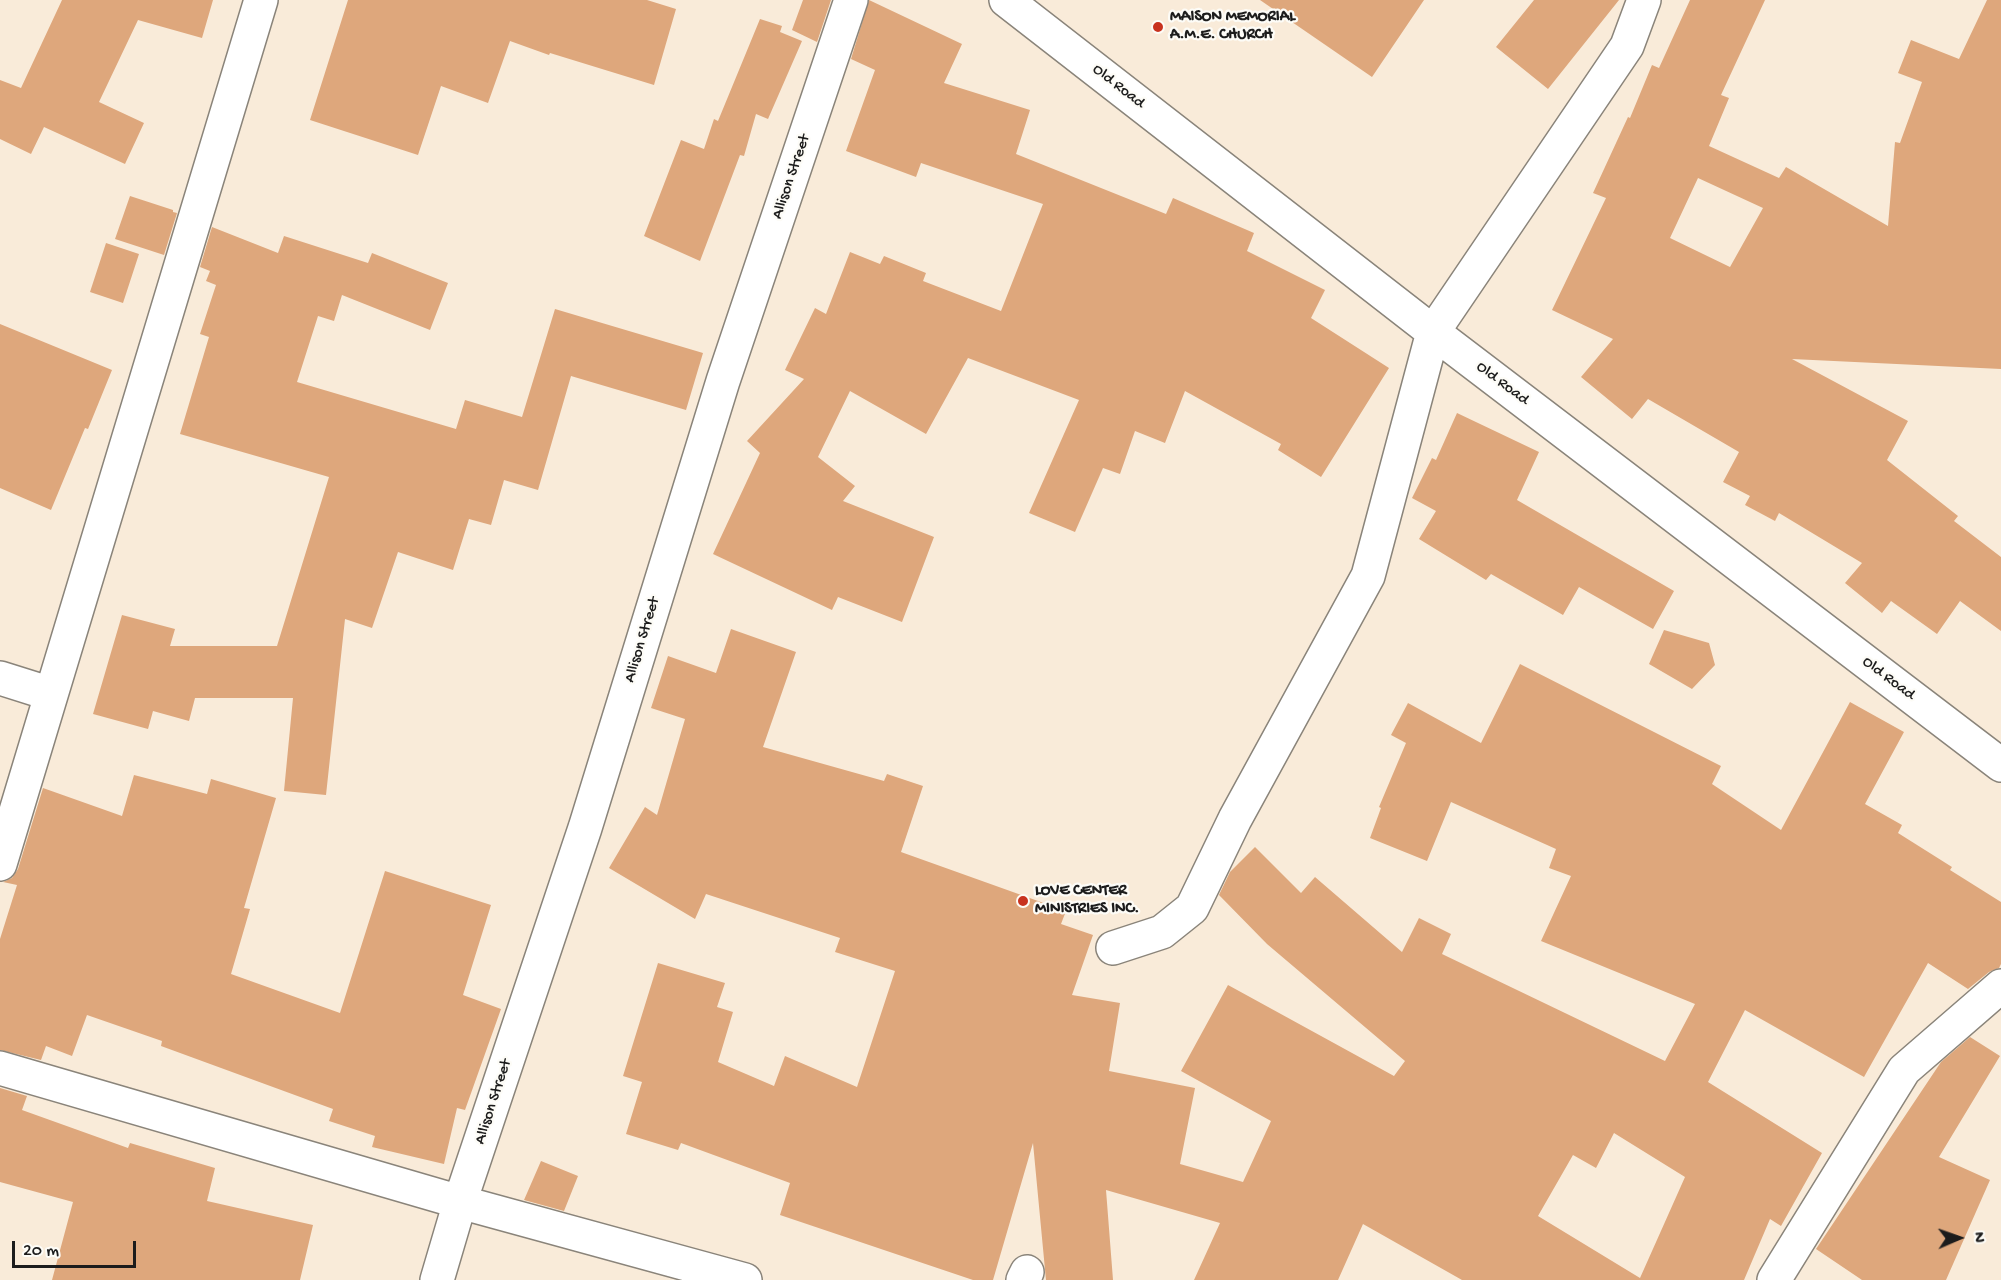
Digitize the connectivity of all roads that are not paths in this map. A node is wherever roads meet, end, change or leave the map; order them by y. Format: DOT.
graph roads {
  1 [pos="261,0"];
  2 [pos="851,0"];
  3 [pos="1006,0"];
  4 [pos="1644,0"];
  5 [pos="1433,332"];
  6 [pos="0,678"];
  7 [pos="51,694"];
  8 [pos="2001,765"];
  9 [pos="0,864"];
  10 [pos="1113,948"];
  11 [pos="2001,986"];
  12 [pos="0,1068"];
  13 [pos="460,1203"];
  14 [pos="437,1280"];
  15 [pos="745,1280"];
  16 [pos="1774,1280"];
  1 -- 7 [label="street"];
  2 -- 13 [label="street, Allison Street"];
  3 -- 5 [label="street, Old Road"];
  4 -- 5 [label="street"];
  5 -- 8 [label="street, Old Road"];
  5 -- 10 [label="street"];
  6 -- 7 [label="street"];
  7 -- 9 [label="street"];
  11 -- 16 [label="street"];
  12 -- 13 [label="street"];
  13 -- 14 [label="street, Allison Street"];
  13 -- 15 [label="street"];
}
